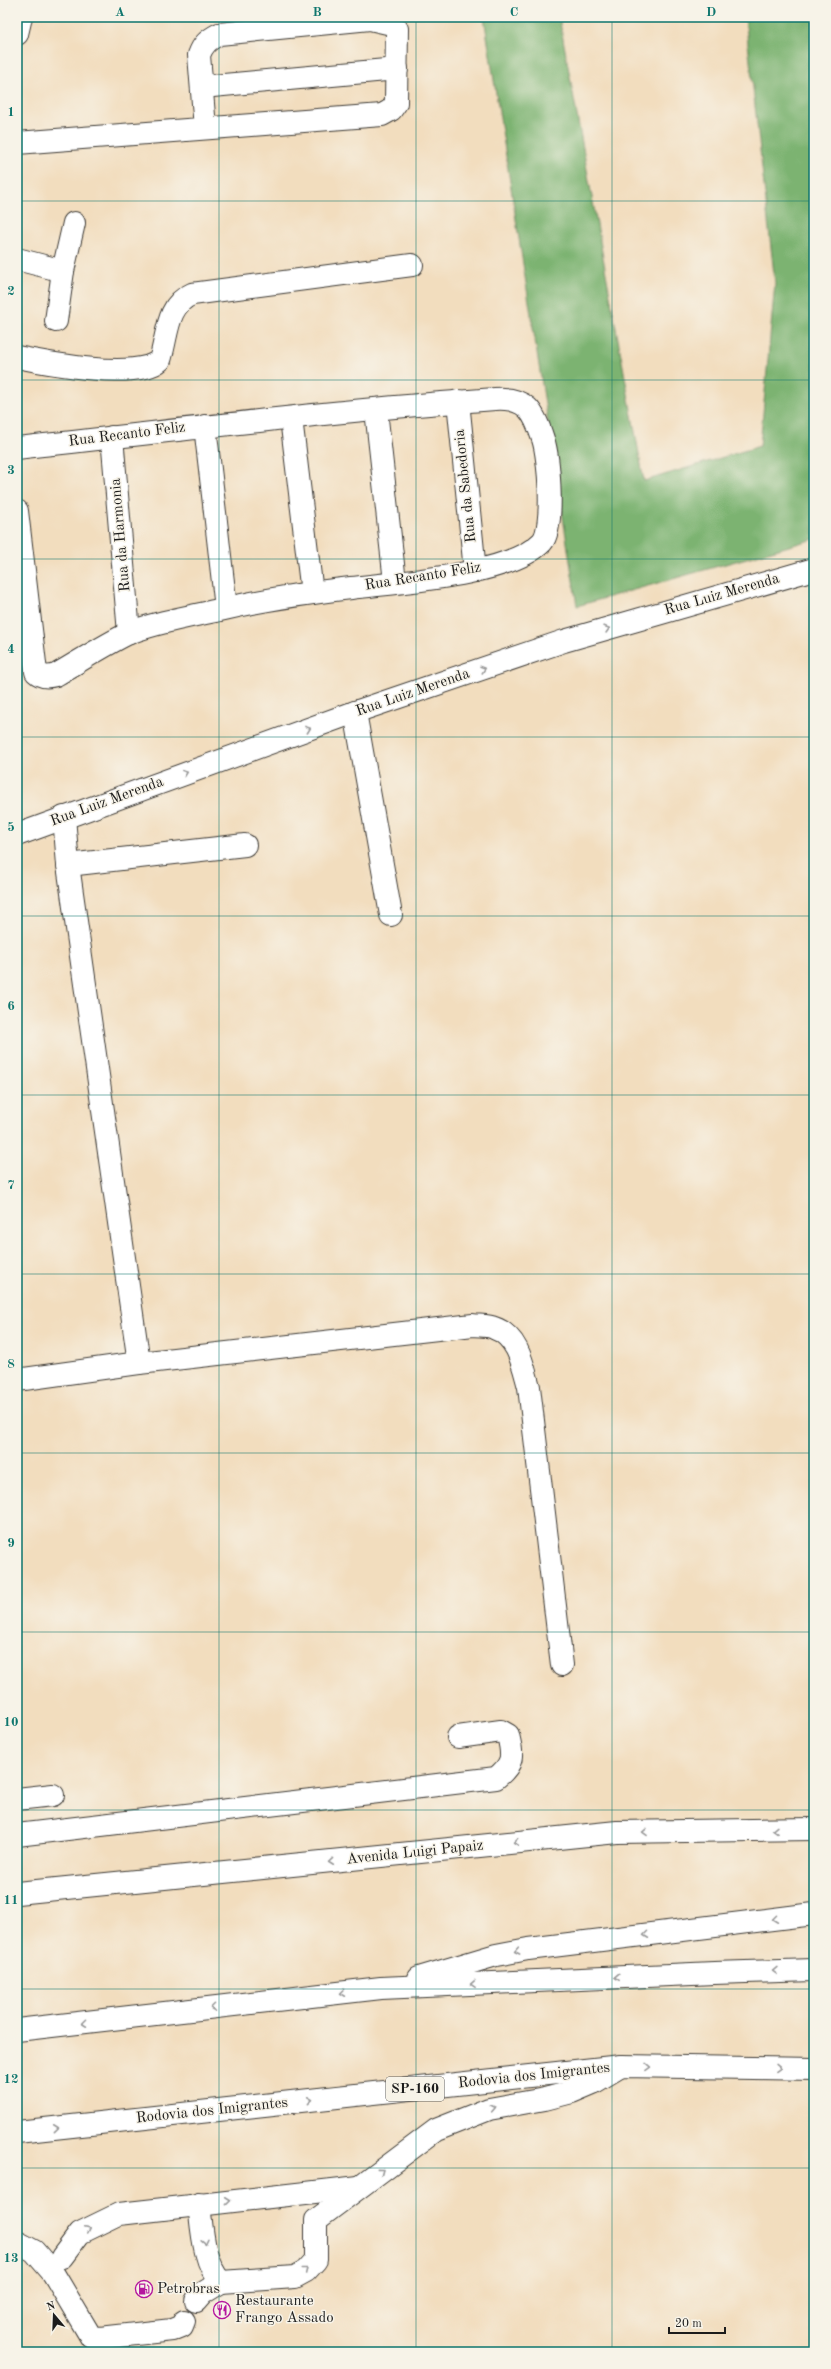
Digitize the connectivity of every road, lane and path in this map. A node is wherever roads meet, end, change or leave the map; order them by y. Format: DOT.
graph roads {
  1 [pos="21,17"];
  2 [pos="17,34"];
  3 [pos="397,69"];
  4 [pos="202,87"];
  5 [pos="205,128"];
  6 [pos="17,142"];
  7 [pos="74,223"];
  8 [pos="17,259"];
  9 [pos="412,265"];
  10 [pos="63,271"];
  11 [pos="56,321"];
  12 [pos="17,357"];
  13 [pos="458,402"];
  14 [pos="376,410"];
  15 [pos="291,418"];
  16 [pos="205,426"];
  17 [pos="112,437"];
  18 [pos="17,448"];
  19 [pos="17,511"];
  20 [pos="814,568"];
  21 [pos="475,571"];
  22 [pos="395,582"];
  23 [pos="312,593"];
  24 [pos="226,608"];
  25 [pos="129,633"];
  26 [pos="355,712"];
  27 [pos="64,817"];
  28 [pos="17,835"];
  29 [pos="245,845"];
  30 [pos="68,865"];
  31 [pos="391,915"];
  32 [pos="139,1363"];
  33 [pos="17,1380"];
  34 [pos="562,1665"];
  35 [pos="458,1738"];
  36 [pos="53,1795"];
  37 [pos="17,1799"];
  38 [pos="814,1829"];
  39 [pos="17,1835"];
  40 [pos="17,1893"];
  41 [pos="814,1914"];
  42 [pos="814,1970"];
  43 [pos="381,1988"];
  44 [pos="17,2030"];
  45 [pos="621,2066"];
  46 [pos="814,2069"];
  47 [pos="17,2132"];
  48 [pos="360,2187"];
  49 [pos="198,2204"];
  50 [pos="26,2246"];
  51 [pos="62,2257"];
  52 [pos="221,2282"];
  53 [pos="196,2301"];
  54 [pos="184,2321"];
  1 -- 2 [label="main road"];
  3 -- 4 [label="main road"];
  3 -- 4 [label="main road"];
  3 -- 5 [label="main road"];
  4 -- 5 [label="main road"];
  5 -- 6 [label="main road"];
  7 -- 10 [label="main road"];
  8 -- 10 [label="main road"];
  9 -- 12 [label="main road"];
  10 -- 11 [label="main road"];
  13 -- 14 [label="main road, Rua Recanto Feliz"];
  13 -- 21 [label="main road, Rua da Sabedoria"];
  13 -- 21 [label="main road, Rua Recanto Feliz"];
  14 -- 15 [label="main road, Rua Recanto Feliz"];
  14 -- 22 [label="main road"];
  15 -- 16 [label="main road, Rua Recanto Feliz"];
  15 -- 23 [label="main road"];
  16 -- 17 [label="main road, Rua Recanto Feliz"];
  16 -- 24 [label="main road"];
  17 -- 18 [label="main road, Rua Recanto Feliz"];
  17 -- 25 [label="main road, Rua da Harmonia"];
  19 -- 25 [label="main road, Rua Recanto Feliz"];
  26 -- 20 [label="main road, Rua Luiz Merenda, one-way"];
  21 -- 22 [label="main road, Rua Recanto Feliz"];
  22 -- 23 [label="main road, Rua Recanto Feliz"];
  23 -- 24 [label="main road, Rua Recanto Feliz"];
  24 -- 25 [label="main road, Rua Recanto Feliz"];
  27 -- 26 [label="main road, Rua Luiz Merenda, one-way"];
  26 -- 31 [label="main road"];
  27 -- 28 [label="main road, Rua Luiz Merenda"];
  27 -- 30 [label="main road"];
  29 -- 30 [label="main road"];
  30 -- 32 [label="main road"];
  32 -- 33 [label="main road"];
  32 -- 34 [label="main road"];
  35 -- 39 [label="main road"];
  36 -- 37 [label="main road"];
  38 -- 40 [label="main road, Avenida Luigi Papaiz, one-way"];
  41 -- 43 [label="main road, one-way"];
  42 -- 43 [label="main road, one-way"];
  43 -- 44 [label="main road, one-way"];
  45 -- 46 [label="main road, Rodovia dos Imigrantes / SP-160, one-way"];
  47 -- 45 [label="main road, Rodovia dos Imigrantes / SP-160, one-way"];
  48 -- 45 [label="main road, one-way"];
  49 -- 48 [label="main road, one-way"];
  52 -- 48 [label="main road, one-way"];
  51 -- 49 [label="main road, one-way"];
  49 -- 52 [label="main road, one-way"];
  50 -- 54 [label="main road"];
  52 -- 53 [label="main road"];
}
